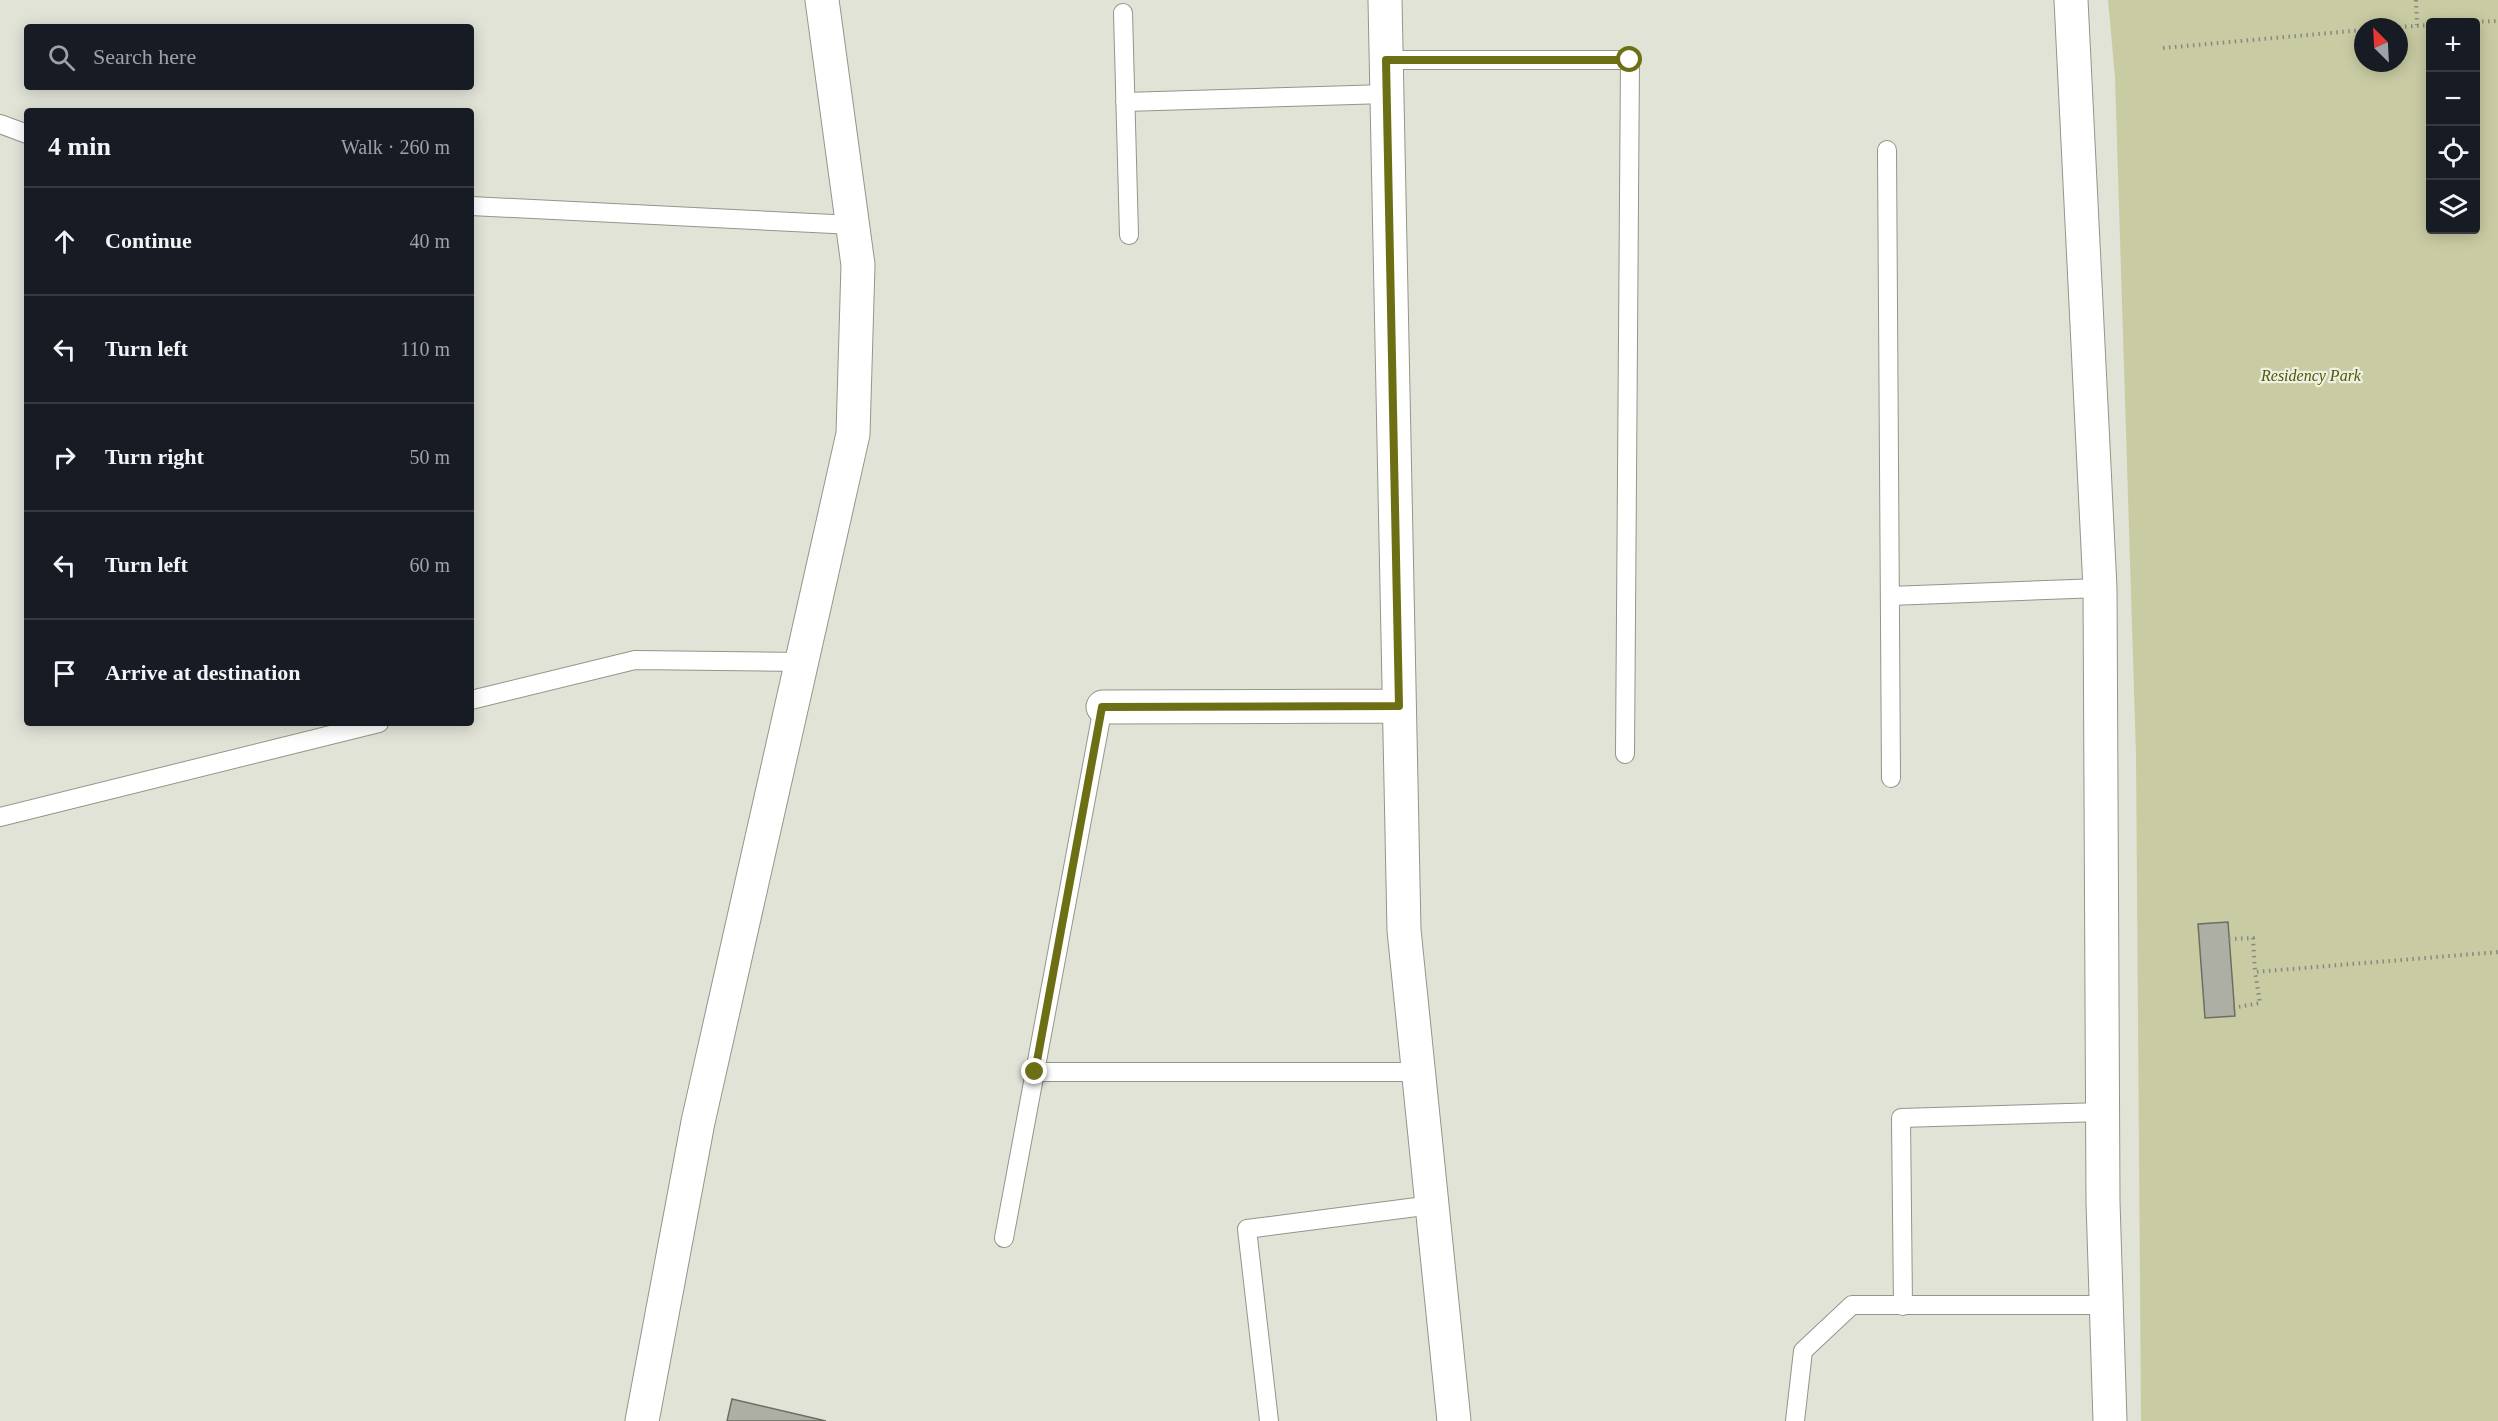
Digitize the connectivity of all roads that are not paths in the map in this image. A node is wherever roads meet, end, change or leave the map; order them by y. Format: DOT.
graph roads {
  1 [pos="822,0"];
  2 [pos="1384,0"];
  3 [pos="2071,0"];
  4 [pos="1123,13"];
  5 [pos="1386,60"];
  6 [pos="1386,94"];
  7 [pos="1125,102"];
  8 [pos="0,124"];
  9 [pos="24,133"];
  10 [pos="1887,150"];
  11 [pos="474,206"];
  12 [pos="853,225"];
  13 [pos="1129,235"];
  14 [pos="2100,588"];
  15 [pos="1890,596"];
  16 [pos="801,662"];
  17 [pos="474,699"];
  18 [pos="1399,706"];
  19 [pos="1102,707"];
  20 [pos="367,726"];
  21 [pos="1625,754"];
  22 [pos="1891,778"];
  23 [pos="0,817"];
  24 [pos="1035,1072"];
  25 [pos="1419,1072"];
  26 [pos="2103,1112"];
  27 [pos="1432,1205"];
  28 [pos="1004,1238"];
  29 [pos="2106,1305"];
  30 [pos="1903,1306"];
  31 [pos="642,1421"];
  32 [pos="1269,1421"];
  33 [pos="1454,1421"];
  34 [pos="1795,1421"];
  35 [pos="2110,1421"];
  1 -- 12 [label="street"];
  2 -- 5 [label="street"];
  3 -- 14 [label="street"];
  4 -- 7 [label="lane"];
  5 -- 6 [label="street"];
  5 -- 21 [label="lane"];
  6 -- 7 [label="lane"];
  6 -- 18 [label="street"];
  7 -- 13 [label="lane"];
  8 -- 9 [label="lane"];
  10 -- 15 [label="lane"];
  11 -- 12 [label="lane"];
  12 -- 16 [label="street"];
  14 -- 15 [label="lane"];
  14 -- 26 [label="street"];
  15 -- 22 [label="lane"];
  16 -- 17 [label="lane"];
  16 -- 31 [label="street"];
  18 -- 19 [label="street"];
  18 -- 25 [label="street"];
  19 -- 24 [label="lane"];
  20 -- 23 [label="lane"];
  24 -- 25 [label="lane"];
  24 -- 28 [label="lane"];
  25 -- 27 [label="street"];
  26 -- 29 [label="street"];
  26 -- 30 [label="lane"];
  27 -- 32 [label="lane"];
  27 -- 33 [label="street"];
  29 -- 30 [label="lane"];
  29 -- 35 [label="street"];
  30 -- 34 [label="lane"];
}
